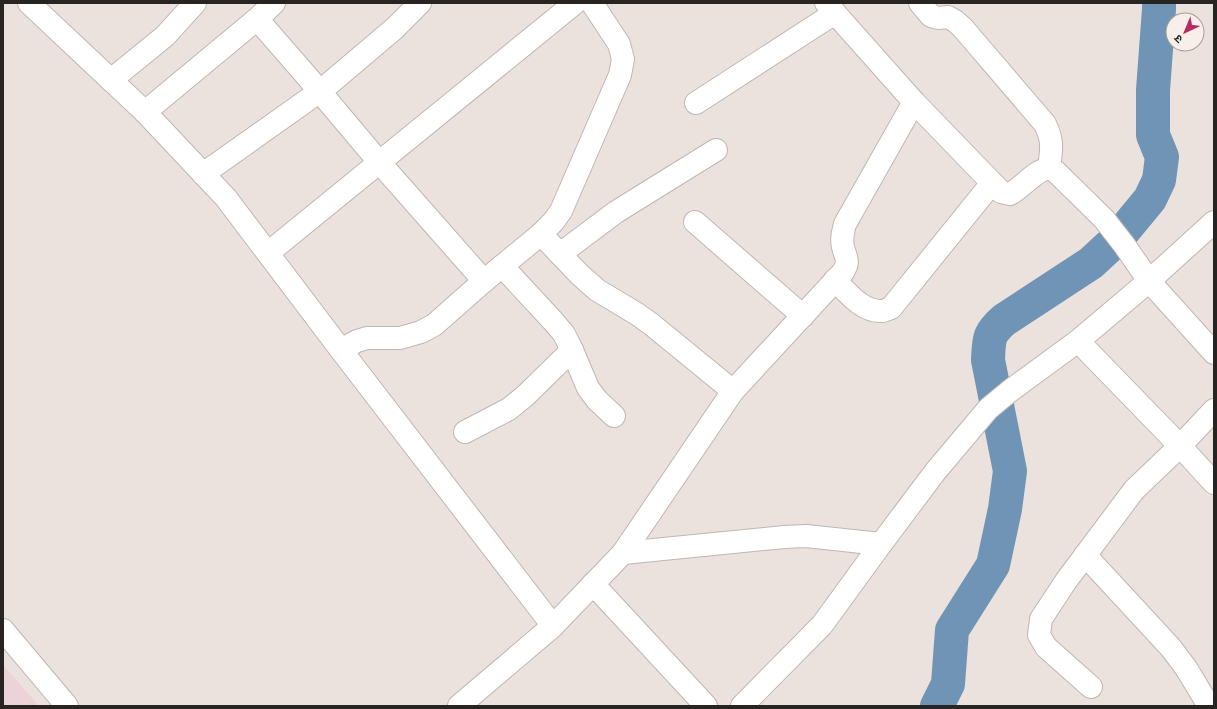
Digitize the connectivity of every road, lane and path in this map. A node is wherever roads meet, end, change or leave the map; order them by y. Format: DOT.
graph roads {
  1 [pos="29,3"];
  2 [pos="195,3"];
  3 [pos="274,3"];
  4 [pos="575,3"];
  5 [pos="592,3"];
  6 [pos="920,3"];
  7 [pos="407,7"];
  8 [pos="832,7"];
  9 [pos="257,19"];
  10 [pos="111,80"];
  11 [pos="319,91"];
  12 [pos="914,102"];
  13 [pos="696,103"];
  14 [pos="145,112"];
  15 [pos="716,150"];
  16 [pos="380,163"];
  17 [pos="1049,168"];
  18 [pos="203,174"];
  19 [pos="992,183"];
  20 [pos="695,222"];
  21 [pos="1214,222"];
  22 [pos="541,234"];
  23 [pos="268,254"];
  24 [pos="560,254"];
  25 [pos="502,266"];
  26 [pos="835,280"];
  27 [pos="484,281"];
  28 [pos="1149,281"];
  29 [pos="803,316"];
  30 [pos="1078,341"];
  31 [pos="341,350"];
  32 [pos="572,350"];
  33 [pos="1214,353"];
  34 [pos="733,391"];
  35 [pos="1214,410"];
  36 [pos="614,416"];
  37 [pos="465,432"];
  38 [pos="1180,446"];
  39 [pos="1214,483"];
  40 [pos="881,544"];
  41 [pos="623,553"];
  42 [pos="1086,555"];
  43 [pos="593,584"];
  44 [pos="553,626"];
  45 [pos="3,630"];
  46 [pos="1091,687"];
  47 [pos="67,706"];
  48 [pos="459,706"];
  49 [pos="706,706"];
  50 [pos="742,706"];
  51 [pos="1209,706"];
  1 -- 10 [label="street"];
  2 -- 10 [label="street"];
  3 -- 9 [label="street"];
  4 -- 16 [label="street"];
  5 -- 22 [label="street"];
  6 -- 17 [label="street"];
  7 -- 11 [label="street"];
  8 -- 12 [label="street"];
  8 -- 13 [label="street"];
  9 -- 11 [label="street"];
  9 -- 14 [label="street"];
  10 -- 14 [label="street"];
  11 -- 16 [label="street"];
  11 -- 18 [label="street"];
  12 -- 19 [label="street"];
  12 -- 26 [label="street"];
  14 -- 18 [label="street"];
  15 -- 24 [label="street"];
  16 -- 23 [label="street"];
  16 -- 27 [label="street"];
  17 -- 19 [label="street"];
  17 -- 28 [label="street"];
  18 -- 23 [label="street"];
  19 -- 26 [label="street"];
  20 -- 29 [label="street"];
  21 -- 28 [label="street"];
  22 -- 24 [label="street"];
  22 -- 25 [label="street"];
  23 -- 31 [label="street"];
  24 -- 34 [label="street"];
  25 -- 27 [label="street"];
  25 -- 32 [label="street"];
  26 -- 29 [label="street"];
  27 -- 31 [label="street"];
  28 -- 30 [label="street"];
  28 -- 33 [label="street"];
  29 -- 34 [label="street"];
  30 -- 38 [label="street"];
  30 -- 40 [label="street"];
  31 -- 44 [label="street"];
  32 -- 36 [label="street"];
  32 -- 37 [label="street"];
  34 -- 41 [label="street"];
  35 -- 38 [label="street"];
  38 -- 39 [label="street"];
  38 -- 42 [label="street"];
  40 -- 41 [label="street"];
  40 -- 50 [label="street"];
  41 -- 43 [label="street"];
  42 -- 46 [label="street"];
  42 -- 51 [label="street"];
  43 -- 44 [label="street"];
  43 -- 49 [label="street"];
  44 -- 48 [label="street"];
  45 -- 47 [label="street"];
}
